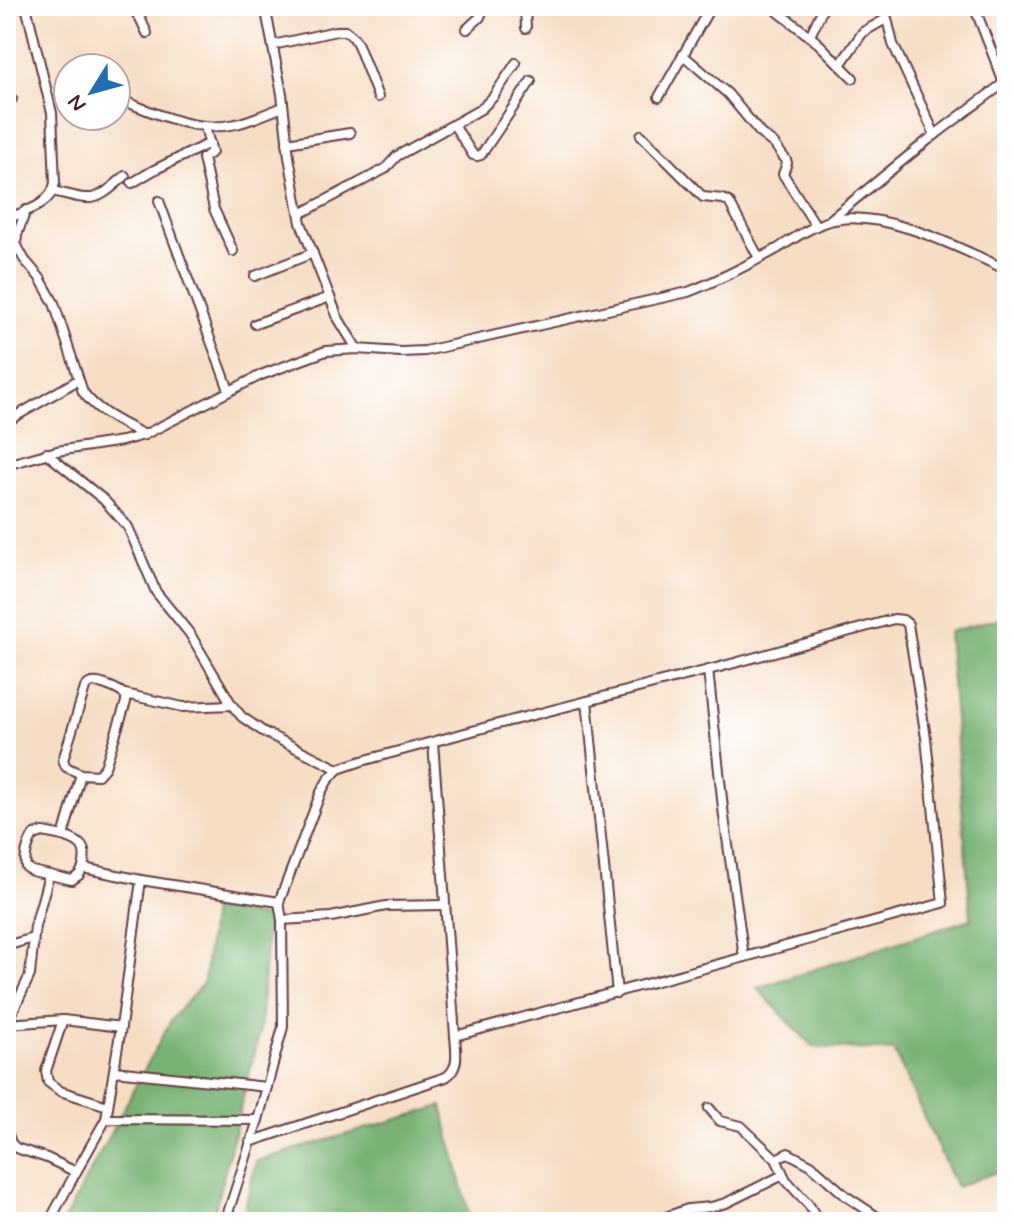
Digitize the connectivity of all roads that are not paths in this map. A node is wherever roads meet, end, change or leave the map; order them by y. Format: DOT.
graph roads {
  1 [pos="26,6"];
  2 [pos="130,6"];
  3 [pos="265,6"];
  4 [pos="484,6"];
  5 [pos="525,6"];
  6 [pos="711,6"];
  7 [pos="771,6"];
  8 [pos="824,6"];
  9 [pos="884,6"];
  10 [pos="974,6"];
  11 [pos="781,9"];
  12 [pos="886,19"];
  13 [pos="526,28"];
  14 [pos="467,29"];
  15 [pos="147,33"];
  16 [pos="810,36"];
  17 [pos="273,45"];
  18 [pos="683,55"];
  19 [pos="516,63"];
  20 [pos="840,65"];
  21 [pos="853,78"];
  22 [pos="531,81"];
  23 [pos="1006,91"];
  24 [pos="378,97"];
  25 [pos="659,97"];
  26 [pos="132,104"];
  27 [pos="283,107"];
  28 [pos="454,125"];
  29 [pos="205,127"];
  30 [pos="350,133"];
  31 [pos="641,135"];
  32 [pos="935,135"];
  33 [pos="210,143"];
  34 [pos="287,143"];
  35 [pos="53,191"];
  36 [pos="159,201"];
  37 [pos="26,210"];
  38 [pos="300,214"];
  39 [pos="6,219"];
  40 [pos="827,222"];
  41 [pos="816,226"];
  42 [pos="233,251"];
  43 [pos="313,253"];
  44 [pos="759,258"];
  45 [pos="1007,270"];
  46 [pos="255,276"];
  47 [pos="330,297"];
  48 [pos="255,324"];
  49 [pos="345,332"];
  50 [pos="337,349"];
  51 [pos="357,349"];
  52 [pos="78,380"];
  53 [pos="229,390"];
  54 [pos="6,422"];
  55 [pos="144,435"];
  56 [pos="46,453"];
  57 [pos="6,465"];
  58 [pos="708,670"];
  59 [pos="125,694"];
  60 [pos="587,701"];
  61 [pos="232,705"];
  62 [pos="433,742"];
  63 [pos="338,769"];
  64 [pos="81,774"];
  65 [pos="63,836"];
  66 [pos="83,868"];
  67 [pos="49,875"];
  68 [pos="141,880"];
  69 [pos="279,902"];
  70 [pos="445,905"];
  71 [pos="282,920"];
  72 [pos="33,938"];
  73 [pos="6,946"];
  74 [pos="744,957"];
  75 [pos="617,993"];
  76 [pos="63,1020"];
  77 [pos="7,1024"];
  78 [pos="121,1027"];
  79 [pos="455,1036"];
  80 [pos="114,1071"];
  81 [pos="267,1087"];
  82 [pos="108,1106"];
  83 [pos="709,1108"];
  84 [pos="106,1119"];
  85 [pos="258,1120"];
  86 [pos="6,1129"];
  87 [pos="8,1142"];
  88 [pos="250,1142"];
  89 [pos="776,1159"];
  90 [pos="76,1172"];
  91 [pos="783,1175"];
  92 [pos="49,1222"];
  93 [pos="225,1222"];
  94 [pos="652,1222"];
  95 [pos="819,1222"];
  96 [pos="885,1222"];
  1 -- 35 [label="street"];
  2 -- 15 [label="street"];
  3 -- 17 [label="street"];
  4 -- 14 [label="street"];
  5 -- 13 [label="street"];
  6 -- 18 [label="street"];
  7 -- 11 [label="street"];
  8 -- 16 [label="street"];
  9 -- 12 [label="street"];
  10 -- 23 [label="street"];
  11 -- 16 [label="street"];
  12 -- 20 [label="street"];
  12 -- 32 [label="street"];
  16 -- 20 [label="street"];
  17 -- 24 [label="street"];
  17 -- 27 [label="street"];
  18 -- 25 [label="street"];
  18 -- 41 [label="street"];
  19 -- 28 [label="street"];
  20 -- 21 [label="street"];
  22 -- 28 [label="street"];
  23 -- 32 [label="street"];
  26 -- 29 [label="street"];
  27 -- 29 [label="street"];
  27 -- 34 [label="street"];
  28 -- 38 [label="street"];
  29 -- 33 [label="street"];
  30 -- 34 [label="street"];
  31 -- 44 [label="street"];
  32 -- 40 [label="street"];
  33 -- 35 [label="street"];
  33 -- 42 [label="street"];
  34 -- 38 [label="street"];
  35 -- 37 [label="street"];
  36 -- 53 [label="street"];
  37 -- 39 [label="street"];
  37 -- 52 [label="street"];
  38 -- 43 [label="street"];
  40 -- 41 [label="street"];
  40 -- 45 [label="street"];
  41 -- 44 [label="street"];
  43 -- 46 [label="street"];
  43 -- 47 [label="street"];
  44 -- 51 [label="street"];
  47 -- 48 [label="street"];
  47 -- 49 [label="street"];
  49 -- 50 [label="street"];
  49 -- 51 [label="street"];
  50 -- 51 [label="street"];
  50 -- 53 [label="street"];
  52 -- 54 [label="street"];
  52 -- 55 [label="street"];
  53 -- 55 [label="street"];
  55 -- 56 [label="street"];
  56 -- 57 [label="street"];
  56 -- 61 [label="street"];
  58 -- 60 [label="street"];
  58 -- 74 [label="street"];
  58 -- 74 [label="street"];
  59 -- 61 [label="street"];
  59 -- 64 [label="street"];
  59 -- 64 [label="street"];
  60 -- 62 [label="street"];
  60 -- 75 [label="street"];
  61 -- 63 [label="street"];
  62 -- 63 [label="street"];
  62 -- 70 [label="street"];
  63 -- 69 [label="street"];
  64 -- 65 [label="street"];
  65 -- 66 [label="street"];
  65 -- 67 [label="street"];
  66 -- 67 [label="street"];
  66 -- 68 [label="street"];
  67 -- 72 [label="street"];
  68 -- 69 [label="street"];
  68 -- 78 [label="street"];
  69 -- 71 [label="street"];
  70 -- 71 [label="street"];
  70 -- 79 [label="street"];
  71 -- 81 [label="street"];
  72 -- 73 [label="street"];
  72 -- 77 [label="street"];
  74 -- 75 [label="street"];
  75 -- 79 [label="street"];
  76 -- 77 [label="street"];
  76 -- 78 [label="street"];
  76 -- 82 [label="street"];
  78 -- 80 [label="street"];
  79 -- 88 [label="street"];
  80 -- 81 [label="street"];
  80 -- 82 [label="street"];
  81 -- 85 [label="street"];
  82 -- 84 [label="street"];
  83 -- 89 [label="street"];
  84 -- 85 [label="street"];
  84 -- 90 [label="street"];
  85 -- 88 [label="street"];
  86 -- 87 [label="street"];
  87 -- 90 [label="street"];
  88 -- 93 [label="street"];
  89 -- 91 [label="street"];
  89 -- 96 [label="street"];
  90 -- 92 [label="street"];
  91 -- 94 [label="street"];
  91 -- 95 [label="street"];
}
